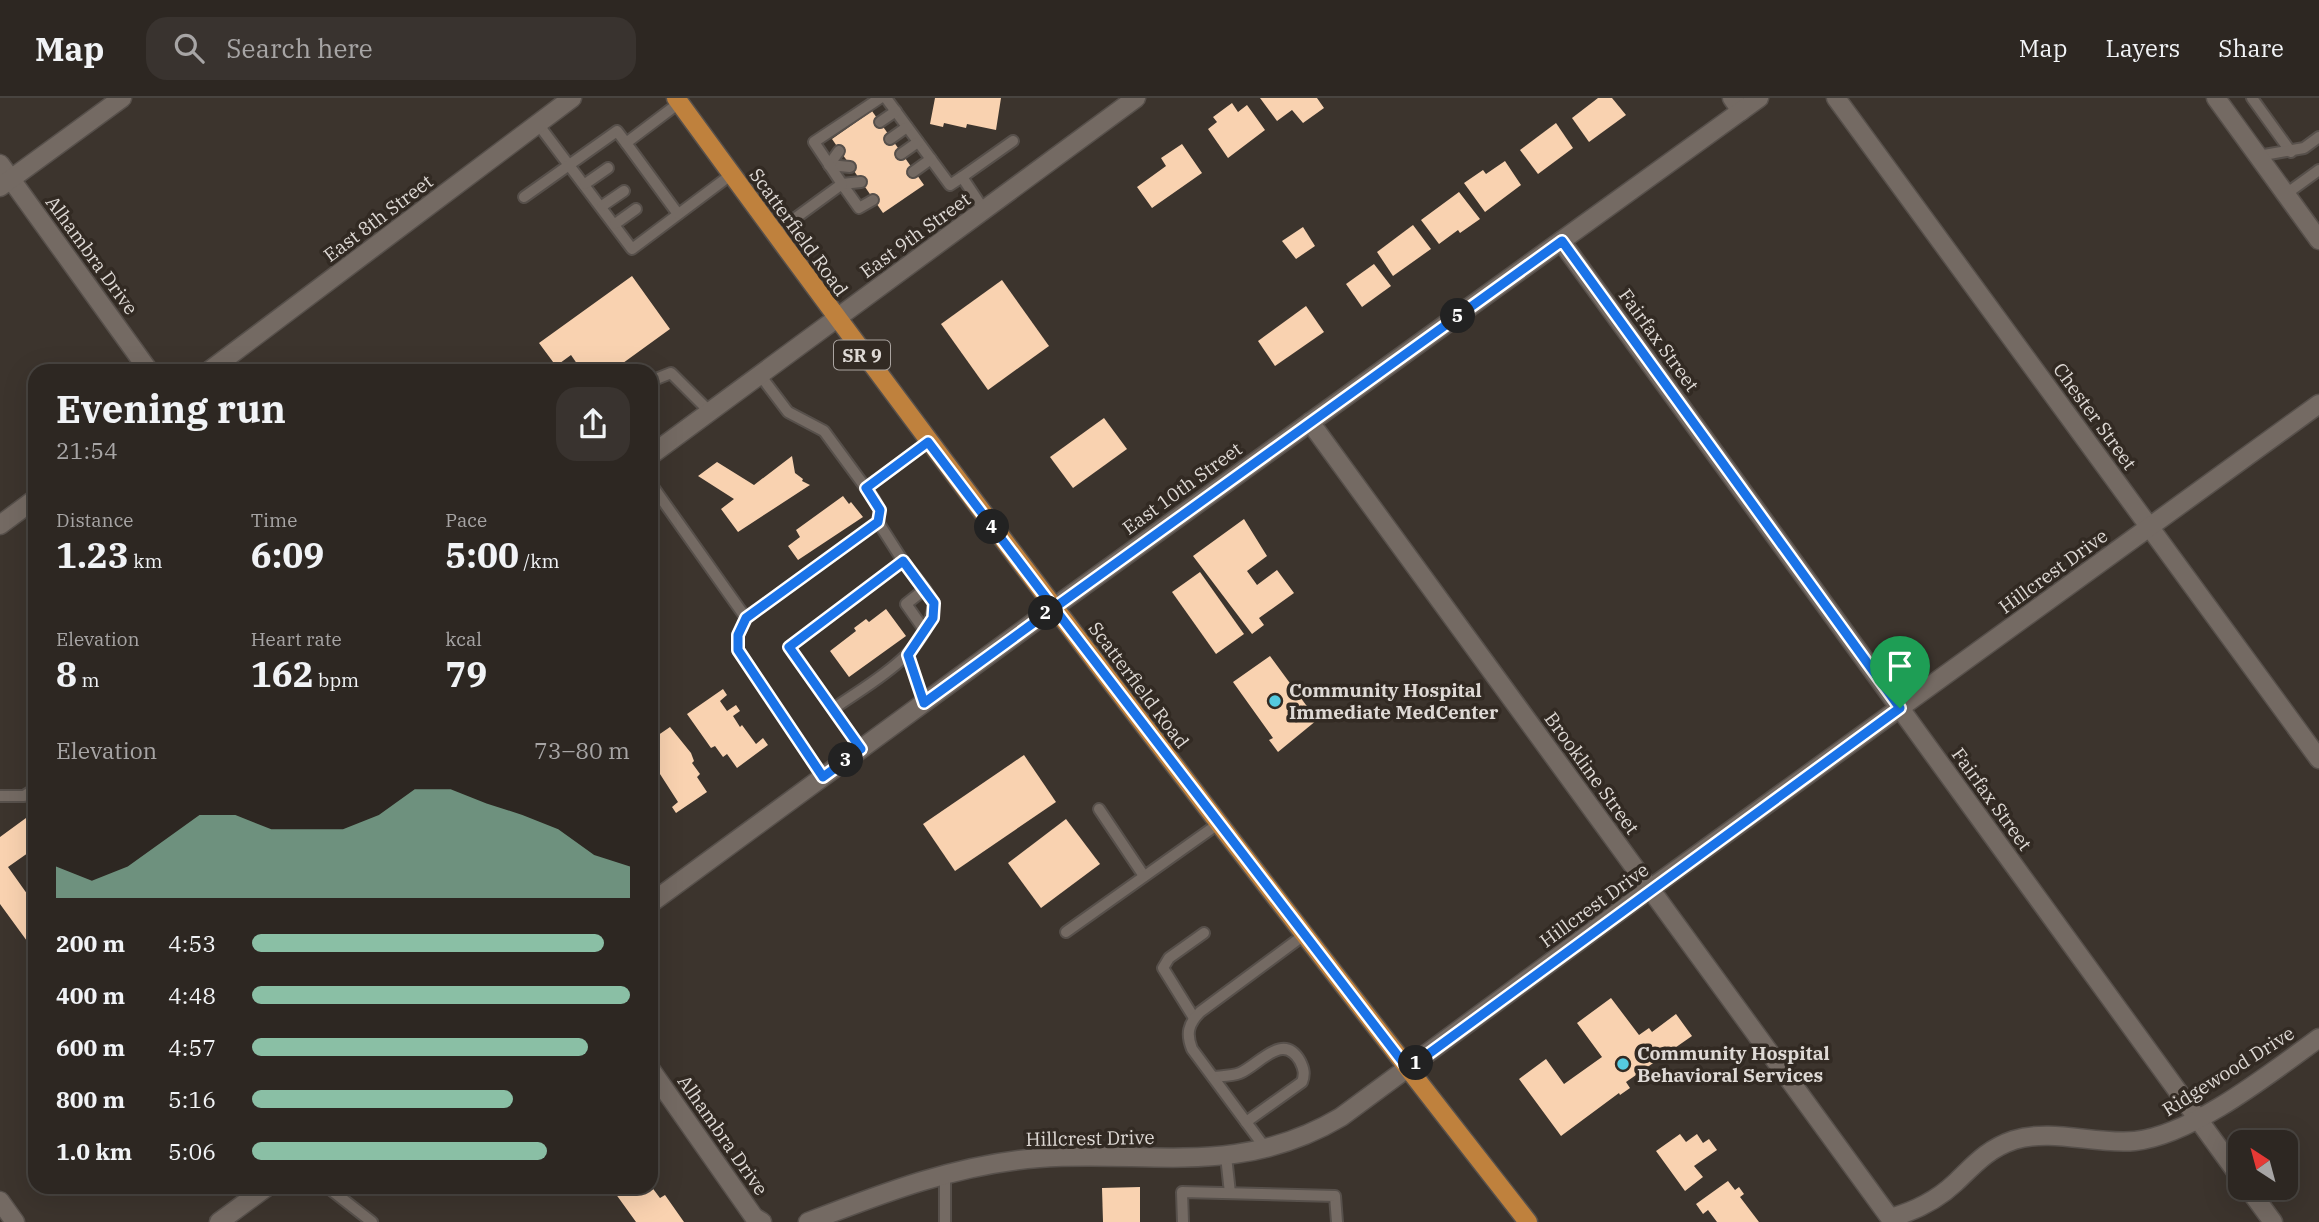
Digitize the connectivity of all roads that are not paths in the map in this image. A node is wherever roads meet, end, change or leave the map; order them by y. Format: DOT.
graph roads {
  1 [pos="121,98"];
  2 [pos="572,98"];
  3 [pos="880,98"];
  4 [pos="886,98"];
  5 [pos="1136,98"];
  6 [pos="1759,98"];
  7 [pos="1836,98"];
  8 [pos="2216,98"];
  9 [pos="2252,98"];
  10 [pos="678,100"];
  11 [pos="1737,105"];
  12 [pos="896,111"];
  13 [pos="880,122"];
  14 [pos="538,124"];
  15 [pos="907,127"];
  16 [pos="2319,136"];
  17 [pos="890,139"];
  18 [pos="1013,141"];
  19 [pos="918,142"];
  20 [pos="628,149"];
  21 [pos="839,150"];
  22 [pos="2291,152"];
  23 [pos="901,154"];
  24 [pos="2258,156"];
  25 [pos="931,159"];
  26 [pos="570,163"];
  27 [pos="0,164"];
  28 [pos="829,165"];
  29 [pos="850,167"];
  30 [pos="608,168"];
  31 [pos="2319,170"];
  32 [pos="913,172"];
  33 [pos="732,174"];
  34 [pos="962,177"];
  35 [pos="861,182"];
  36 [pos="5,183"];
  37 [pos="585,184"];
  38 [pos="842,184"];
  39 [pos="624,191"];
  40 [pos="2286,194"];
  41 [pos="524,197"];
  42 [pos="873,200"];
  43 [pos="602,206"];
  44 [pos="636,209"];
  45 [pos="984,210"];
  46 [pos="678,214"];
  47 [pos="615,224"];
  48 [pos="775,233"];
  49 [pos="2319,240"];
  50 [pos="1562,241"];
  51 [pos="836,320"];
  52 [pos="144,364"];
  53 [pos="218,364"];
  54 [pos="760,375"];
  55 [pos="658,378"];
  56 [pos="2319,404"];
  57 [pos="710,412"];
  58 [pos="1310,422"];
  59 [pos="928,442"];
  60 [pos="658,450"];
  61 [pos="866,488"];
  62 [pos="658,494"];
  63 [pos="28,504"];
  64 [pos="878,522"];
  65 [pos="0,525"];
  66 [pos="2150,526"];
  67 [pos="903,561"];
  68 [pos="925,589"];
  69 [pos="1054,608"];
  70 [pos="746,618"];
  71 [pos="925,632"];
  72 [pos="908,655"];
  73 [pos="924,703"];
  74 [pos="1900,708"];
  75 [pos="833,709"];
  76 [pos="861,749"];
  77 [pos="2319,759"];
  78 [pos="823,777"];
  79 [pos="28,793"];
  80 [pos="0,796"];
  81 [pos="1099,808"];
  82 [pos="1219,824"];
  83 [pos="1144,876"];
  84 [pos="1650,889"];
  85 [pos="658,899"];
  86 [pos="1066,932"];
  87 [pos="1204,933"];
  88 [pos="1304,935"];
  89 [pos="1194,1018"];
  90 [pos="2319,1038"];
  91 [pos="1408,1069"];
  92 [pos="1213,1077"];
  93 [pos="658,1080"];
  94 [pos="2198,1119"];
  95 [pos="1246,1122"];
  96 [pos="1266,1149"];
  97 [pos="1226,1156"];
  98 [pos="2228,1160"];
  99 [pos="945,1174"];
  100 [pos="1230,1193"];
  101 [pos="257,1194"];
  102 [pos="336,1194"];
  103 [pos="2257,1200"];
  104 [pos="0,1201"];
  105 [pos="1890,1218"];
  106 [pos="15,1222"];
  107 [pos="219,1222"];
  108 [pos="372,1222"];
  109 [pos="762,1222"];
  110 [pos="808,1222"];
  111 [pos="945,1222"];
  112 [pos="1183,1222"];
  113 [pos="1337,1222"];
  114 [pos="1528,1222"];
  115 [pos="2273,1222"];
  1 -- 36 [label="street"];
  2 -- 14 [label="street, East 8th Street"];
  3 -- 28 [label="lane"];
  4 -- 12 [label="lane"];
  5 -- 45 [label="street, East 9th Street"];
  6 -- 11 [label="street, East 10th Street"];
  7 -- 66 [label="street, Chester Street"];
  8 -- 24 [label="street"];
  9 -- 22 [label="lane"];
  10 -- 20 [label="lane"];
  10 -- 33 [label="main road, Scatterfield Road / SR 9"];
  11 -- 50 [label="street, East 10th Street"];
  12 -- 13 [label="lane"];
  12 -- 15 [label="lane"];
  14 -- 26 [label="lane"];
  14 -- 53 [label="street, East 8th Street"];
  15 -- 17 [label="lane"];
  15 -- 19 [label="lane"];
  16 -- 22 [label="lane"];
  18 -- 34 [label="lane"];
  19 -- 23 [label="lane"];
  19 -- 25 [label="lane"];
  20 -- 26 [label="lane"];
  20 -- 46 [label="lane"];
  21 -- 28 [label="lane"];
  22 -- 24 [label="lane"];
  24 -- 40 [label="street"];
  25 -- 32 [label="lane"];
  25 -- 34 [label="lane"];
  26 -- 37 [label="lane"];
  26 -- 41 [label="lane"];
  27 -- 36 [label="street, Alhambra Drive"];
  28 -- 29 [label="lane"];
  28 -- 38 [label="lane"];
  30 -- 37 [label="lane"];
  31 -- 40 [label="lane"];
  33 -- 46 [label="lane"];
  33 -- 48 [label="main road, Scatterfield Road / SR 9"];
  34 -- 45 [label="lane"];
  35 -- 38 [label="lane"];
  36 -- 52 [label="street, Alhambra Drive"];
  37 -- 43 [label="lane"];
  38 -- 42 [label="lane"];
  38 -- 48 [label="lane"];
  39 -- 43 [label="lane"];
  40 -- 49 [label="street"];
  43 -- 47 [label="lane"];
  44 -- 47 [label="lane"];
  45 -- 51 [label="street, East 9th Street"];
  46 -- 47 [label="lane"];
  48 -- 51 [label="main road, Scatterfield Road / SR 9"];
  50 -- 58 [label="street, East 10th Street"];
  50 -- 74 [label="street, Fairfax Street"];
  51 -- 54 [label="street, East 9th Street"];
  51 -- 59 [label="main road, Scatterfield Road / SR 9"];
  54 -- 57 [label="street, East 9th Street"];
  54 -- 61 [label="lane"];
  55 -- 57 [label="lane"];
  56 -- 66 [label="street, Hillcrest Drive"];
  57 -- 60 [label="street, East 9th Street"];
  58 -- 69 [label="street, East 10th Street"];
  58 -- 84 [label="street, Brookline Street"];
  59 -- 61 [label="lane"];
  59 -- 69 [label="main road, Scatterfield Road / SR 9"];
  61 -- 64 [label="lane"];
  62 -- 70 [label="lane"];
  63 -- 65 [label="street"];
  64 -- 67 [label="lane"];
  64 -- 70 [label="lane"];
  66 -- 74 [label="street, Hillcrest Drive"];
  66 -- 77 [label="street, Chester Street"];
  67 -- 68 [label="lane"];
  67 -- 75 [label="lane"];
  68 -- 71 [label="lane"];
  68 -- 71 [label="lane"];
  69 -- 73 [label="street, East 10th Street"];
  69 -- 82 [label="main road, Scatterfield Road / SR 9"];
  70 -- 78 [label="lane"];
  71 -- 72 [label="lane"];
  72 -- 73 [label="lane"];
  72 -- 75 [label="lane"];
  73 -- 76 [label="street, East 10th Street"];
  74 -- 84 [label="street, Hillcrest Drive"];
  74 -- 94 [label="street, Fairfax Street"];
  75 -- 76 [label="lane"];
  76 -- 78 [label="street, East 10th Street"];
  78 -- 85 [label="street, East 10th Street"];
  79 -- 80 [label="lane"];
  81 -- 83 [label="lane"];
  82 -- 83 [label="lane"];
  82 -- 88 [label="main road, Scatterfield Road / SR 9"];
  83 -- 86 [label="lane"];
  84 -- 91 [label="street, Hillcrest Drive"];
  84 -- 105 [label="street, Brookline Street"];
  87 -- 89 [label="lane"];
  88 -- 89 [label="lane"];
  88 -- 91 [label="main road, Scatterfield Road / SR 9"];
  89 -- 92 [label="lane"];
  90 -- 94 [label="street, Ridgewood Drive"];
  91 -- 96 [label="street, Hillcrest Drive"];
  91 -- 114 [label="main road, Scatterfield Road / SR 9"];
  92 -- 95 [label="lane"];
  92 -- 95 [label="lane"];
  93 -- 109 [label="street, Alhambra Drive"];
  94 -- 98 [label="street, Fairfax Street"];
  94 -- 105 [label="street, Ridgewood Drive"];
  95 -- 96 [label="lane"];
  96 -- 97 [label="street, Hillcrest Drive"];
  97 -- 99 [label="street, Hillcrest Drive"];
  97 -- 100 [label="lane"];
  99 -- 110 [label="street, Hillcrest Drive"];
  99 -- 111 [label="lane"];
  100 -- 112 [label="lane"];
  100 -- 113 [label="lane"];
  101 -- 107 [label="street"];
  102 -- 108 [label="lane"];
  103 -- 115 [label="street"];
  104 -- 106 [label="street"];
}
